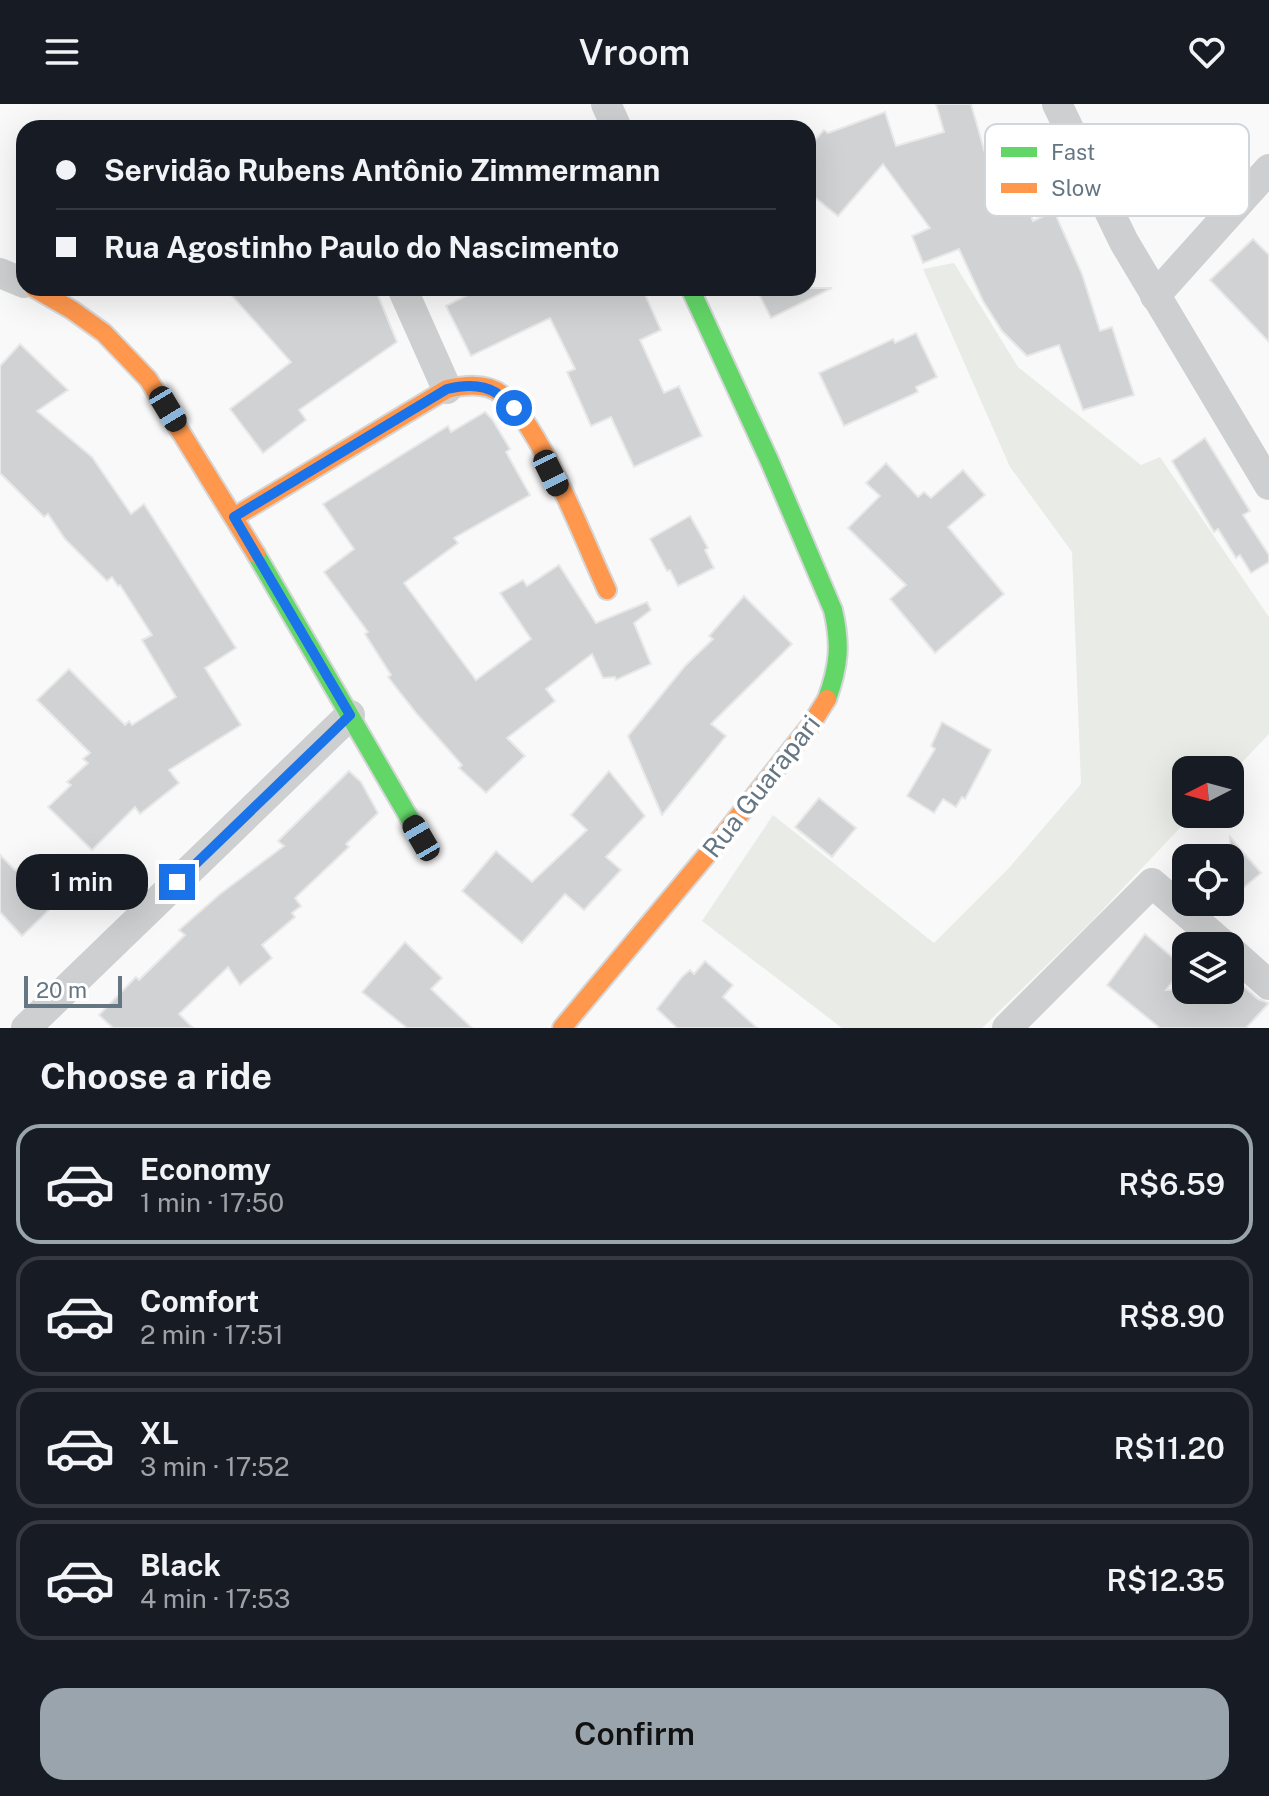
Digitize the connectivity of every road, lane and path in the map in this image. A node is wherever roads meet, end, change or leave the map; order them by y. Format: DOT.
graph roads {
  1 [pos="1057,104"];
  2 [pos="1067,124"];
  3 [pos="1269,169"];
  4 [pos="1249,191"];
  5 [pos="1111,216"];
  6 [pos="1227,216"];
  7 [pos="48,296"];
  8 [pos="406,296"];
  9 [pos="694,296"];
  10 [pos="1155,296"];
  11 [pos="447,389"];
  12 [pos="1269,485"];
  13 [pos="234,517"];
  14 [pos="607,590"];
  15 [pos="350,715"];
  16 [pos="421,838"];
  17 [pos="1209,932"];
  18 [pos="1244,963"];
  19 [pos="1269,985"];
  20 [pos="567,1026"];
  21 [pos="26,1028"];
  22 [pos="1007,1028"];
  1 -- 2 [label="street"];
  3 -- 4 [label="street"];
  5 -- 10 [label="street"];
  6 -- 10 [label="street"];
  7 -- 13 [label="street"];
  8 -- 11 [label="street"];
  9 -- 20 [label="street, Rua Guarapari"];
  10 -- 12 [label="street"];
  11 -- 13 [label="street"];
  11 -- 14 [label="street"];
  13 -- 15 [label="street"];
  15 -- 16 [label="street"];
  15 -- 21 [label="street"];
  17 -- 22 [label="street"];
  18 -- 19 [label="street"];
}
